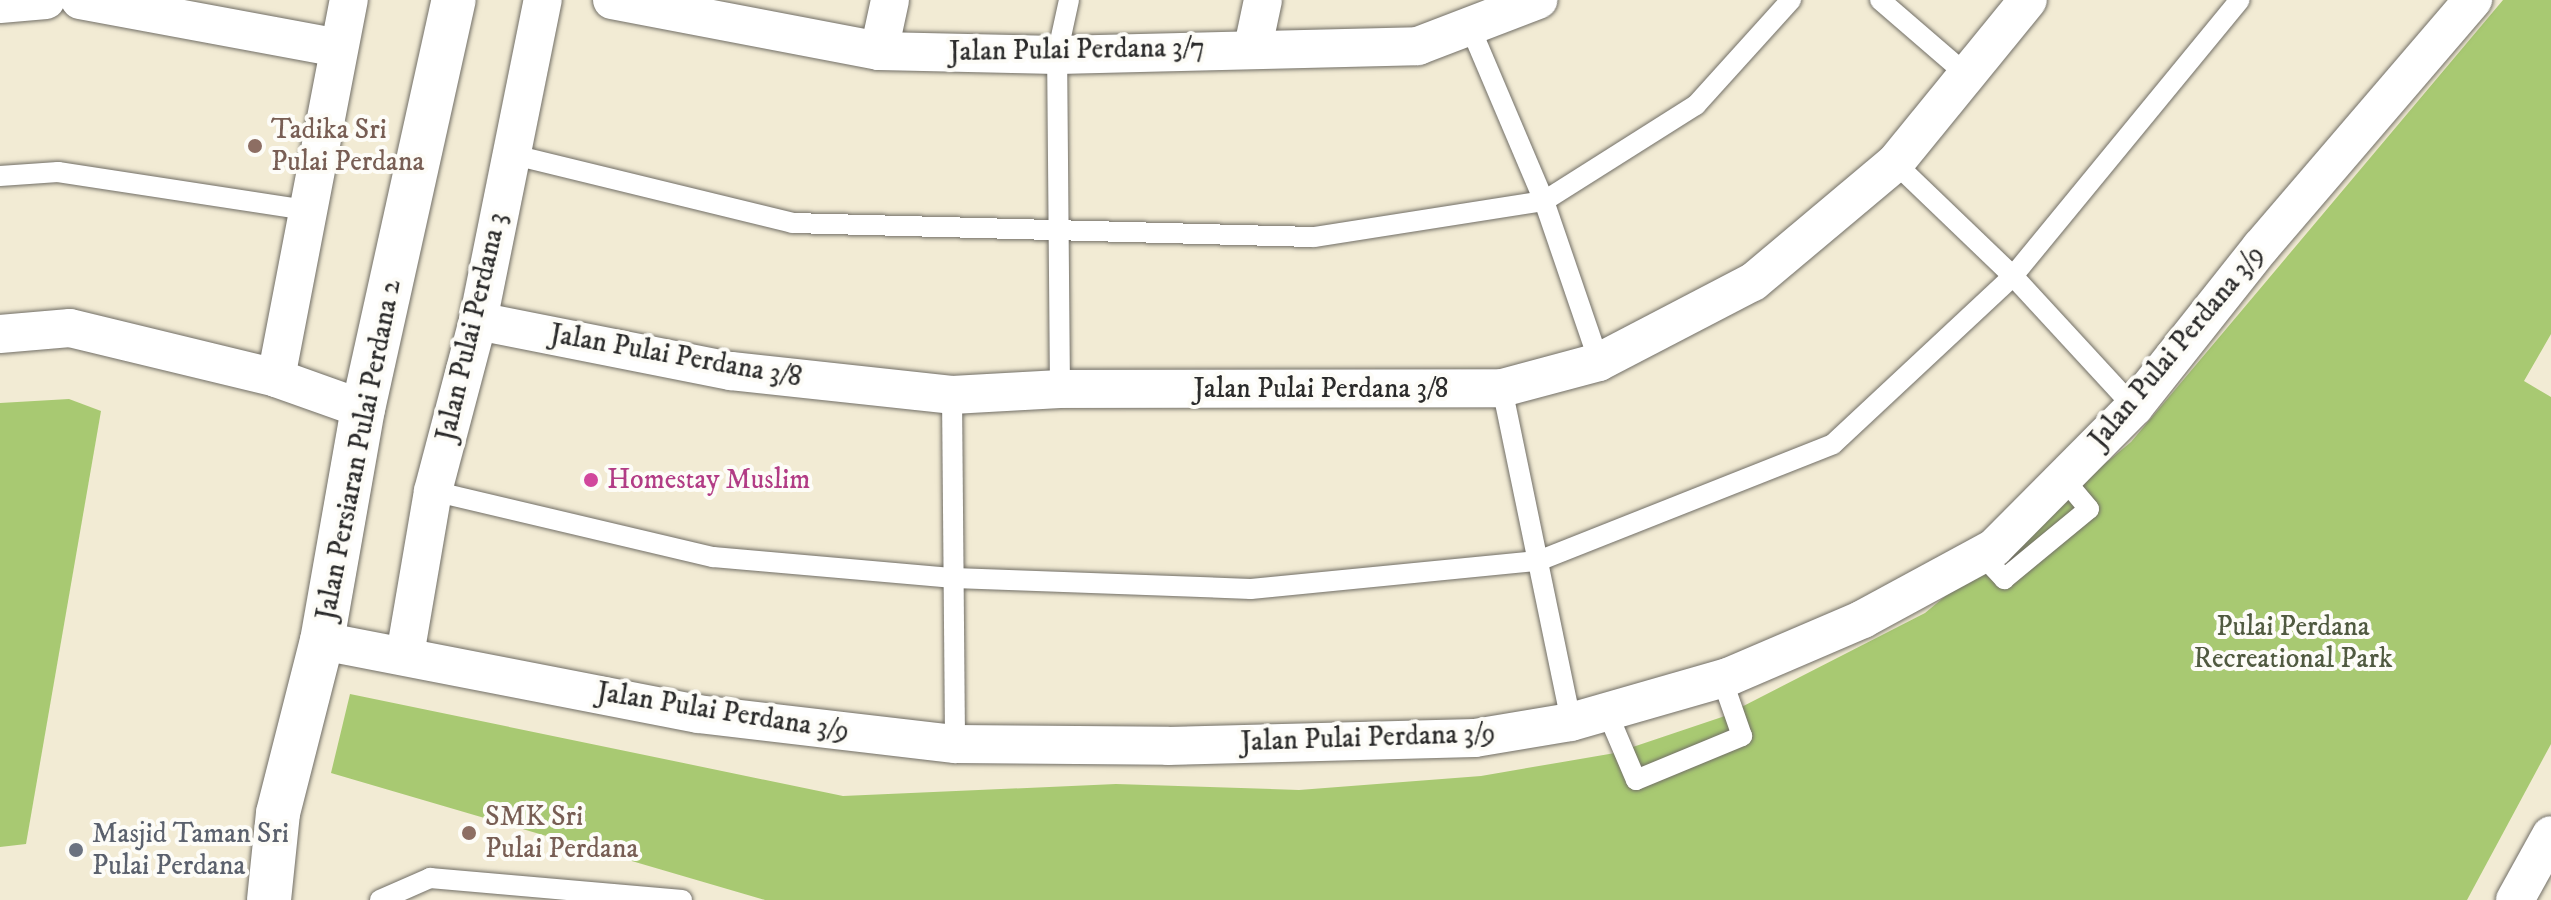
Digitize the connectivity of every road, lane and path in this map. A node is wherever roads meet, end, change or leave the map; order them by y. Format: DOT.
graph roads {
  1 [pos="46,0"];
  2 [pos="80,0"];
  3 [pos="349,0"];
  4 [pos="454,0"];
  5 [pos="543,0"];
  6 [pos="612,0"];
  7 [pos="890,0"];
  8 [pos="1069,0"];
  9 [pos="1263,0"];
  10 [pos="1538,0"];
  11 [pos="1791,0"];
  12 [pos="1880,0"];
  13 [pos="2028,0"];
  14 [pos="2240,0"];
  15 [pos="2473,0"];
  16 [pos="0,4"];
  17 [pos="709,11"];
  18 [pos="1471,29"];
  19 [pos="1253,47"];
  20 [pos="338,48"];
  21 [pos="879,51"];
  22 [pos="1057,55"];
  23 [pos="1967,75"];
  24 [pos="510,154"];
  25 [pos="1895,163"];
  26 [pos="0,176"];
  27 [pos="1544,201"];
  28 [pos="307,210"];
  29 [pos="1057,234"];
  30 [pos="2013,276"];
  31 [pos="478,321"];
  32 [pos="0,334"];
  33 [pos="1599,362"];
  34 [pos="276,378"];
  35 [pos="1502,388"];
  36 [pos="1060,389"];
  37 [pos="952,395"];
  38 [pos="2134,407"];
  39 [pos="363,409"];
  40 [pos="433,491"];
  41 [pos="1538,561"];
  42 [pos="954,578"];
  43 [pos="322,641"];
  44 [pos="405,655"];
  45 [pos="1722,679"];
  46 [pos="1589,717"];
  47 [pos="955,744"];
  48 [pos="2551,835"];
  49 [pos="269,900"];
  50 [pos="380,900"];
  51 [pos="682,900"];
  52 [pos="2515,900"];
  1 -- 16 [label="street"];
  2 -- 20 [label="street"];
  3 -- 20 [label="street"];
  4 -- 39 [label="street, Jalan Persiaran Pulai Perdana 2"];
  5 -- 24 [label="street, Jalan Pulai Perdana 3"];
  6 -- 17 [label="street, Jalan Pulai Perdana 3/7"];
  7 -- 21 [label="street"];
  8 -- 22 [label="lane"];
  9 -- 19 [label="street"];
  10 -- 18 [label="street, Jalan Pulai Perdana 3/7"];
  11 -- 27 [label="lane"];
  12 -- 23 [label="lane"];
  13 -- 23 [label="street, Jalan Pulai Perdana 3/8"];
  14 -- 30 [label="lane"];
  15 -- 38 [label="street, Jalan Pulai Perdana 3/9"];
  17 -- 21 [label="street, Jalan Pulai Perdana 3/7"];
  18 -- 19 [label="street, Jalan Pulai Perdana 3/7"];
  18 -- 27 [label="lane"];
  19 -- 22 [label="street, Jalan Pulai Perdana 3/7"];
  20 -- 28 [label="street"];
  21 -- 22 [label="street, Jalan Pulai Perdana 3/7"];
  22 -- 29 [label="lane"];
  23 -- 25 [label="street, Jalan Pulai Perdana 3/8"];
  24 -- 29 [label="lane"];
  24 -- 31 [label="street, Jalan Pulai Perdana 3"];
  25 -- 30 [label="lane"];
  25 -- 33 [label="street, Jalan Pulai Perdana 3/8"];
  26 -- 28 [label="lane"];
  27 -- 29 [label="lane"];
  27 -- 33 [label="lane"];
  28 -- 34 [label="street"];
  29 -- 36 [label="lane"];
  30 -- 38 [label="lane"];
  30 -- 41 [label="lane"];
  31 -- 37 [label="street, Jalan Pulai Perdana 3/8"];
  31 -- 40 [label="street, Jalan Pulai Perdana 3"];
  32 -- 34 [label="street"];
  33 -- 35 [label="street, Jalan Pulai Perdana 3/8"];
  34 -- 39 [label="street"];
  35 -- 36 [label="street, Jalan Pulai Perdana 3/8"];
  35 -- 41 [label="lane"];
  36 -- 37 [label="street, Jalan Pulai Perdana 3/8"];
  37 -- 42 [label="lane"];
  38 -- 45 [label="street, Jalan Pulai Perdana 3/9"];
  39 -- 43 [label="street, Jalan Persiaran Pulai Perdana 2"];
  40 -- 42 [label="lane"];
  40 -- 44 [label="street, Jalan Pulai Perdana 3"];
  41 -- 42 [label="lane"];
  41 -- 46 [label="lane"];
  42 -- 47 [label="lane"];
  43 -- 44 [label="street, Jalan Pulai Perdana 3/9"];
  43 -- 49 [label="street, Jalan Persiaran Pulai Perdana 2"];
  44 -- 47 [label="street, Jalan Pulai Perdana 3/9"];
  45 -- 46 [label="street, Jalan Pulai Perdana 3/9"];
  45 -- 46 [label="lane"];
  46 -- 47 [label="street, Jalan Pulai Perdana 3/9"];
  48 -- 52 [label="street"];
  50 -- 51 [label="lane"];
}
